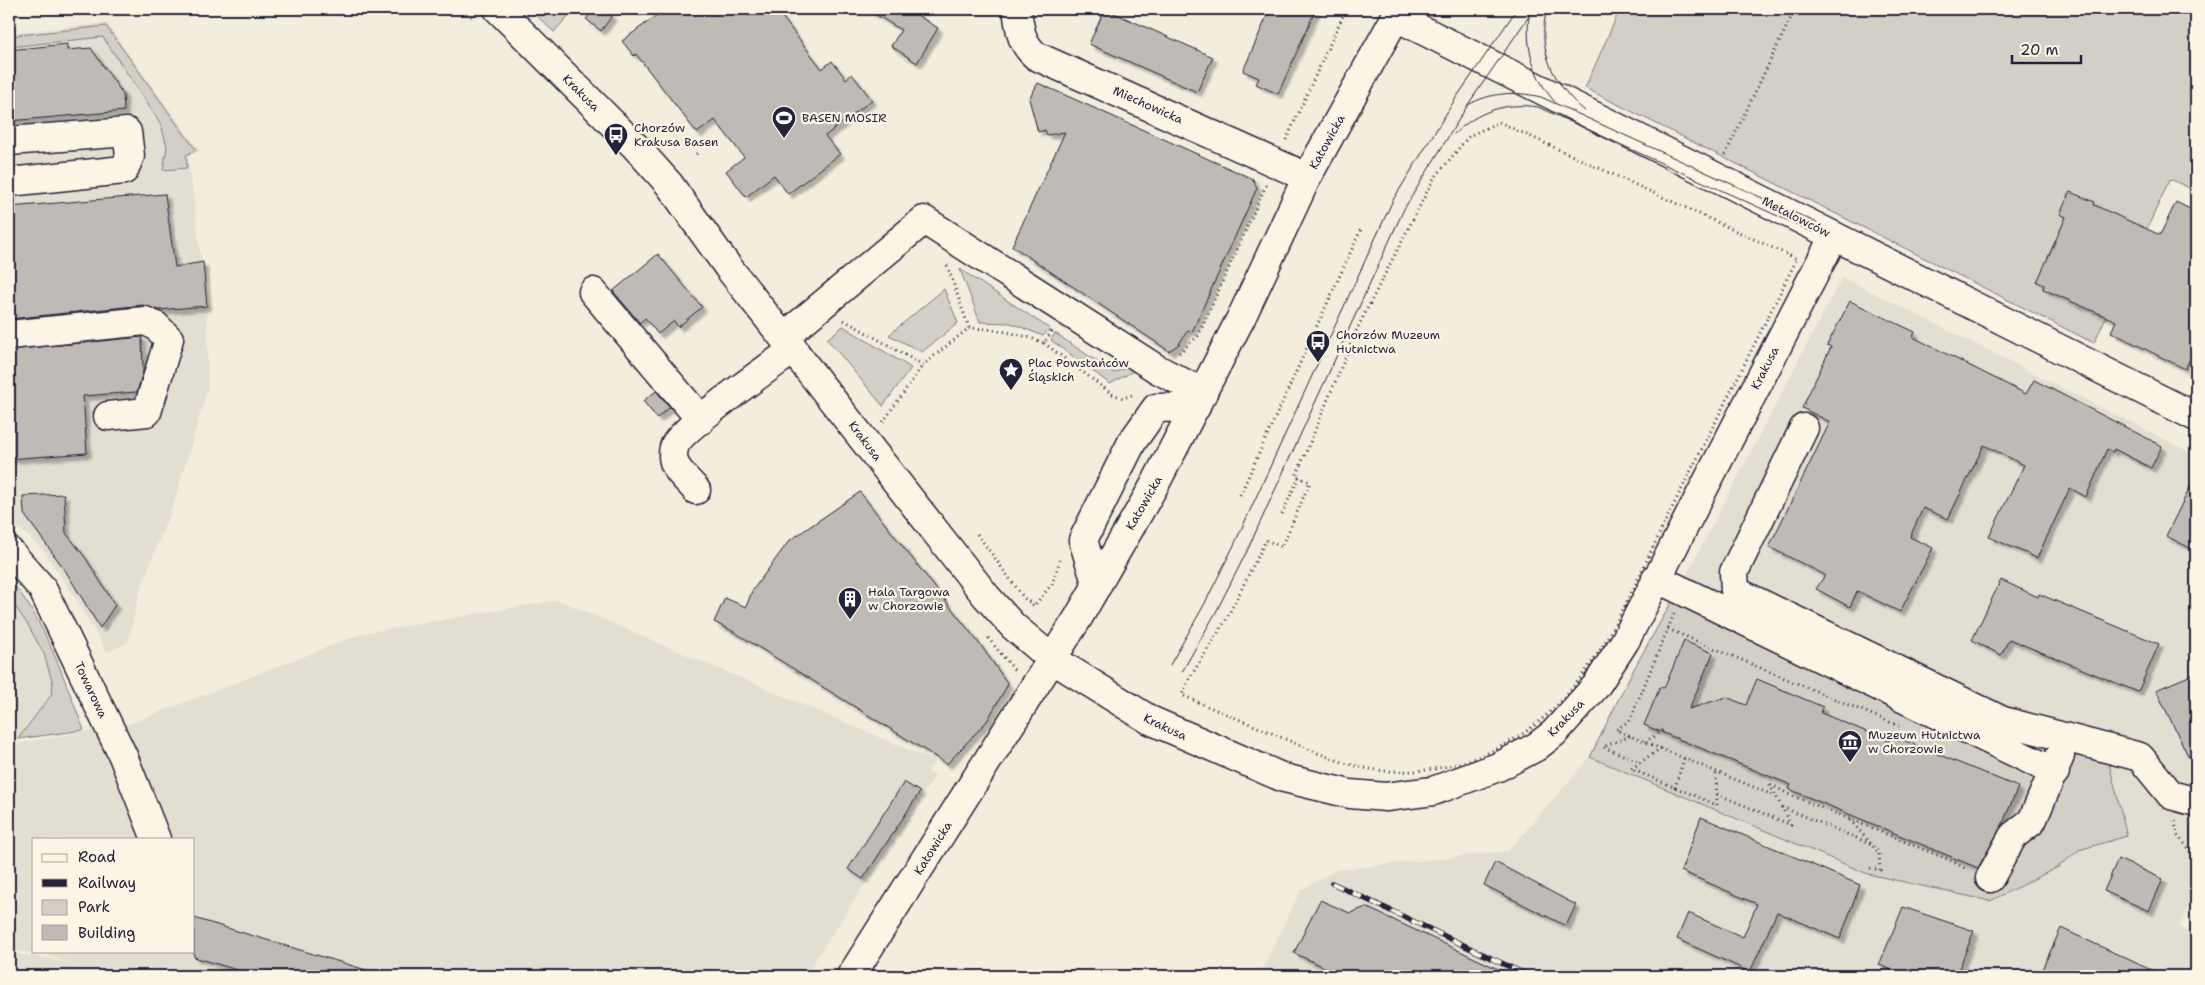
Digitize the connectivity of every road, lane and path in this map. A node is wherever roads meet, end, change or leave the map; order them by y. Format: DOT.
graph roads {
  1 [pos="498,9"];
  2 [pos="1018,9"];
  3 [pos="1794,9"];
  4 [pos="1398,13"];
  5 [pos="9,141"];
  6 [pos="700,151"];
  7 [pos="696,154"];
  8 [pos="1724,157"];
  9 [pos="1307,177"];
  10 [pos="9,182"];
  11 [pos="1362,227"];
  12 [pos="1834,236"];
  13 [pos="945,258"];
  14 [pos="593,292"];
  15 [pos="1068,311"];
  16 [pos="840,318"];
  17 [pos="969,328"];
  18 [pos="9,335"];
  19 [pos="789,342"];
  20 [pos="1044,343"];
  21 [pos="922,365"];
  22 [pos="1132,395"];
  23 [pos="1199,400"];
  24 [pos="108,416"];
  25 [pos="2196,417"];
  26 [pos="701,420"];
  27 [pos="883,422"];
  28 [pos="1804,428"];
  29 [pos="1299,477"];
  30 [pos="696,490"];
  31 [pos="1240,495"];
  32 [pos="1282,514"];
  33 [pos="977,534"];
  34 [pos="9,551"];
  35 [pos="1061,555"];
  36 [pos="1656,578"];
  37 [pos="1096,586"];
  38 [pos="1676,608"];
  39 [pos="1668,629"];
  40 [pos="1052,659"];
  41 [pos="1901,727"];
  42 [pos="1665,728"];
  43 [pos="1631,736"];
  44 [pos="2065,738"];
  45 [pos="1645,742"];
  46 [pos="1661,748"];
  47 [pos="1684,758"];
  48 [pos="1641,762"];
  49 [pos="1716,771"];
  50 [pos="2054,772"];
  51 [pos="1675,788"];
  52 [pos="1717,794"];
  53 [pos="1776,796"];
  54 [pos="2184,798"];
  55 [pos="1781,807"];
  56 [pos="1850,819"];
  57 [pos="156,838"];
  58 [pos="1871,844"];
  59 [pos="2196,858"];
  60 [pos="1869,868"];
  61 [pos="1990,878"];
  62 [pos="852,976"];
  1 -- 19 [label="street, Krakusa"];
  2 -- 9 [label="street, Miechowicka"];
  3 -- 8 [label="path"];
  4 -- 9 [label="street, Katowicka"];
  4 -- 12 [label="street, Metalowców"];
  5 -- 10 [label="street"];
  6 -- 7 [label="path"];
  9 -- 23 [label="street, Katowicka"];
  11 -- 31 [label="path"];
  12 -- 25 [label="street, Metalowców"];
  12 -- 36 [label="street, Krakusa"];
  13 -- 17 [label="path"];
  14 -- 26 [label="street"];
  15 -- 19 [label="street"];
  15 -- 20 [label="path"];
  15 -- 23 [label="street"];
  16 -- 21 [label="path"];
  17 -- 20 [label="path"];
  17 -- 21 [label="path"];
  18 -- 24 [label="street"];
  19 -- 26 [label="street"];
  19 -- 40 [label="street, Krakusa"];
  20 -- 22 [label="path"];
  21 -- 27 [label="path"];
  23 -- 37 [label="street, Katowicka"];
  23 -- 37 [label="street"];
  26 -- 30 [label="street"];
  28 -- 44 [label="street"];
  29 -- 29 [label="path"];
  29 -- 32 [label="path"];
  33 -- 35 [label="path"];
  34 -- 57 [label="street, Towarowa"];
  36 -- 40 [label="street, Krakusa"];
  36 -- 50 [label="street"];
  37 -- 40 [label="street, Katowicka"];
  38 -- 39 [label="path"];
  39 -- 41 [label="path"];
  39 -- 43 [label="path"];
  40 -- 62 [label="street, Katowicka"];
  42 -- 45 [label="path"];
  43 -- 45 [label="path"];
  43 -- 48 [label="path"];
  44 -- 50 [label="street"];
  44 -- 54 [label="street"];
  45 -- 46 [label="path"];
  46 -- 47 [label="path"];
  46 -- 48 [label="path"];
  47 -- 49 [label="path"];
  47 -- 51 [label="path"];
  48 -- 51 [label="path"];
  49 -- 52 [label="path"];
  49 -- 53 [label="path"];
  50 -- 61 [label="street"];
  51 -- 52 [label="path"];
  52 -- 55 [label="path"];
  53 -- 55 [label="path"];
  53 -- 56 [label="path"];
  54 -- 59 [label="path"];
  55 -- 58 [label="path"];
  56 -- 58 [label="path"];
  56 -- 61 [label="path"];
  58 -- 60 [label="path"];
}
